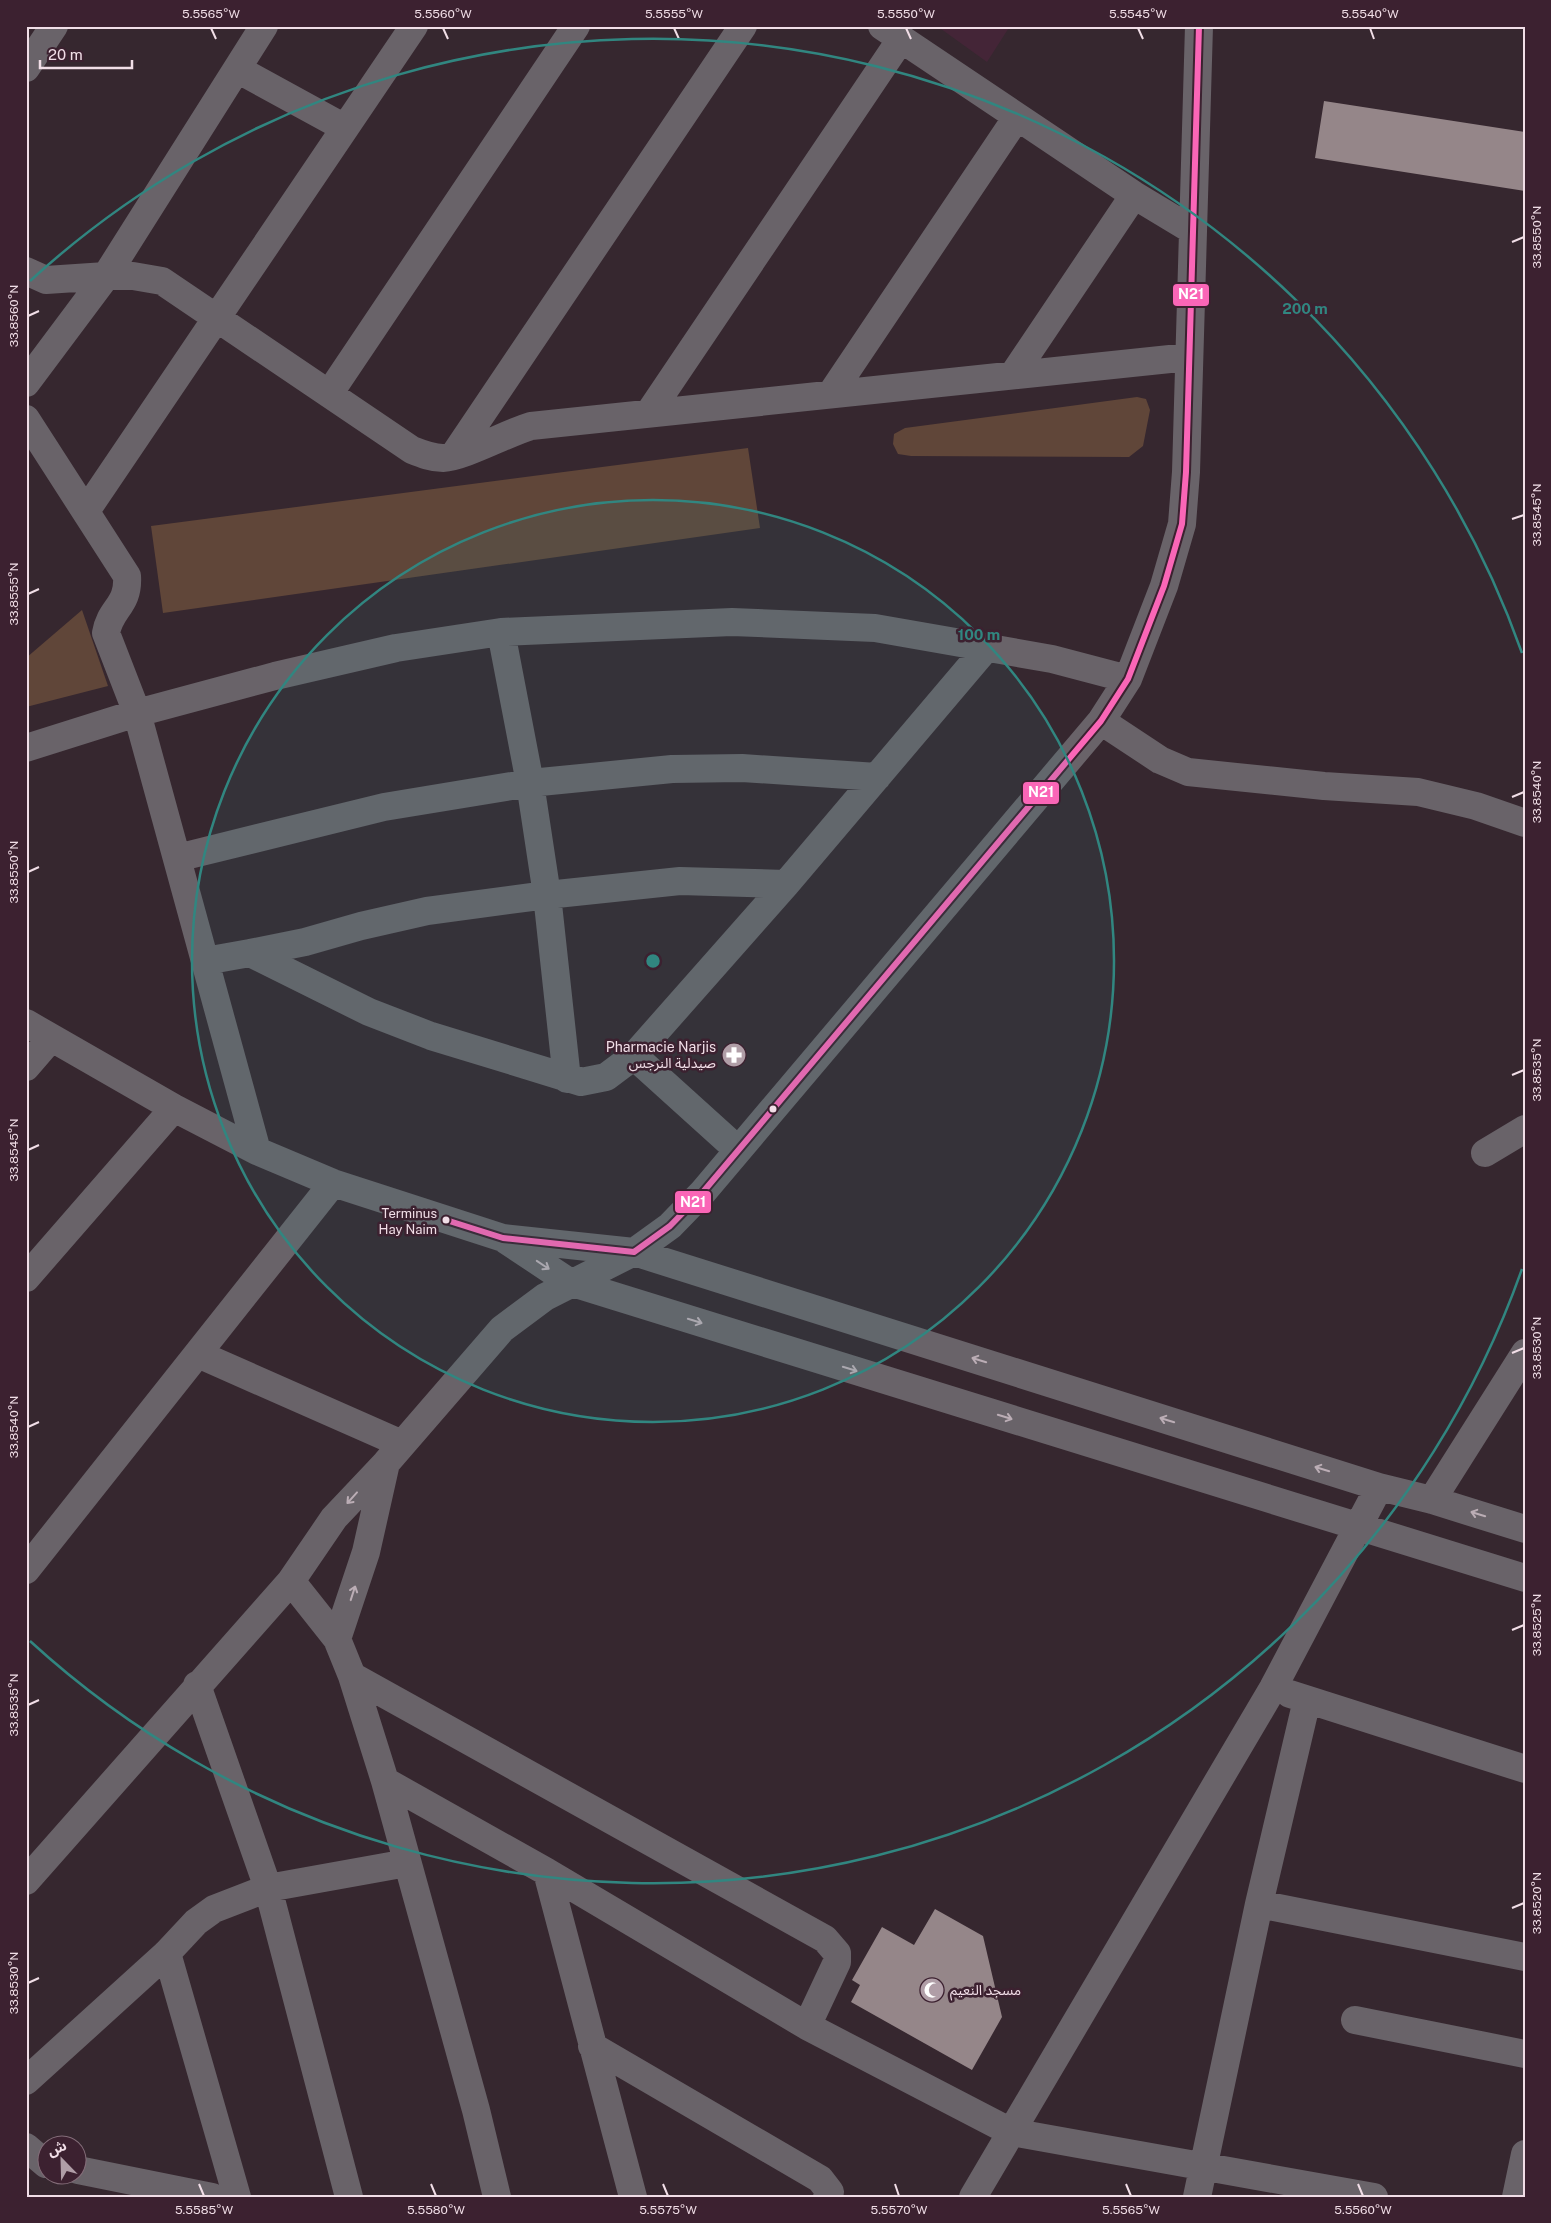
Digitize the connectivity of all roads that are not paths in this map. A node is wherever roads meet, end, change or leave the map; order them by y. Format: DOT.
graph roads {
  1 [pos="54,26"];
  2 [pos="264,26"];
  3 [pos="414,26"];
  4 [pos="576,26"];
  5 [pos="742,26"];
  6 [pos="1199,26"];
  7 [pos="892,33"];
  8 [pos="26,68"];
  9 [pos="237,69"];
  10 [pos="1017,117"];
  11 [pos="345,128"];
  12 [pos="1134,194"];
  13 [pos="1192,230"];
  14 [pos="26,271"];
  15 [pos="106,276"];
  16 [pos="216,318"];
  17 [pos="1189,356"];
  18 [pos="1012,375"];
  19 [pos="26,383"];
  20 [pos="329,394"];
  21 [pos="831,394"];
  22 [pos="648,413"];
  23 [pos="26,419"];
  24 [pos="454,455"];
  25 [pos="86,511"];
  26 [pos="501,632"];
  27 [pos="987,647"];
  28 [pos="1128,679"];
  29 [pos="137,712"];
  30 [pos="1101,721"];
  31 [pos="26,748"];
  32 [pos="877,777"];
  33 [pos="530,783"];
  34 [pos="1525,823"];
  35 [pos="177,858"];
  36 [pos="786,884"];
  37 [pos="547,895"];
  38 [pos="250,953"];
  39 [pos="205,961"];
  40 [pos="26,1023"];
  41 [pos="51,1038"];
  42 [pos="634,1056"];
  43 [pos="26,1067"];
  44 [pos="567,1079"];
  45 [pos="174,1108"];
  46 [pos="1525,1129"];
  47 [pos="738,1150"];
  48 [pos="257,1151"];
  49 [pos="1485,1153"];
  50 [pos="333,1183"];
  51 [pos="503,1238"];
  52 [pos="634,1252"];
  53 [pos="26,1278"];
  54 [pos="569,1282"];
  55 [pos="1525,1353"];
  56 [pos="198,1354"];
  57 [pos="394,1453"];
  58 [pos="1380,1487"];
  59 [pos="1432,1500"];
  60 [pos="1358,1525"];
  61 [pos="1525,1529"];
  62 [pos="26,1570"];
  63 [pos="1525,1578"];
  64 [pos="291,1581"];
  65 [pos="337,1639"];
  66 [pos="352,1676"];
  67 [pos="197,1685"];
  68 [pos="1273,1688"];
  69 [pos="1307,1700"];
  70 [pos="1525,1769"];
  71 [pos="385,1781"];
  72 [pos="407,1863"];
  73 [pos="547,1872"];
  74 [pos="26,1881"];
  75 [pos="268,1888"];
  76 [pos="1259,1904"];
  77 [pos="167,1953"];
  78 [pos="1525,1957"];
  79 [pos="1355,2020"];
  80 [pos="807,2026"];
  81 [pos="592,2046"];
  82 [pos="1525,2054"];
  83 [pos="26,2081"];
  84 [pos="1011,2132"];
  85 [pos="1525,2154"];
  86 [pos="1203,2165"];
  87 [pos="88,2172"];
  88 [pos="212,2197"];
  89 [pos="237,2197"];
  90 [pos="349,2197"];
  91 [pos="497,2197"];
  92 [pos="633,2197"];
  93 [pos="827,2197"];
  94 [pos="973,2197"];
  95 [pos="1197,2197"];
  96 [pos="1374,2197"];
  97 [pos="1516,2197"];
  1 -- 8 [label="street"];
  2 -- 9 [label="street"];
  3 -- 11 [label="street"];
  4 -- 20 [label="street"];
  5 -- 24 [label="street"];
  6 -- 13 [label="street"];
  7 -- 10 [label="street"];
  7 -- 22 [label="street"];
  9 -- 11 [label="street"];
  9 -- 15 [label="street"];
  10 -- 12 [label="street"];
  10 -- 21 [label="street"];
  11 -- 16 [label="street"];
  12 -- 13 [label="street"];
  12 -- 18 [label="street"];
  13 -- 17 [label="street"];
  14 -- 15 [label="street"];
  15 -- 16 [label="street"];
  15 -- 19 [label="street"];
  16 -- 20 [label="street"];
  16 -- 25 [label="street"];
  17 -- 18 [label="street"];
  17 -- 28 [label="street"];
  18 -- 21 [label="street"];
  20 -- 24 [label="street"];
  21 -- 22 [label="street"];
  22 -- 24 [label="street"];
  23 -- 25 [label="street"];
  25 -- 29 [label="street"];
  26 -- 27 [label="street"];
  26 -- 29 [label="street"];
  26 -- 33 [label="street"];
  27 -- 28 [label="street"];
  27 -- 32 [label="street"];
  28 -- 30 [label="street"];
  29 -- 31 [label="street"];
  29 -- 35 [label="street"];
  30 -- 34 [label="street"];
  30 -- 47 [label="street"];
  32 -- 33 [label="street"];
  32 -- 36 [label="street"];
  33 -- 35 [label="street"];
  33 -- 37 [label="street"];
  35 -- 39 [label="street"];
  36 -- 37 [label="street"];
  36 -- 42 [label="street"];
  37 -- 38 [label="street"];
  37 -- 44 [label="street"];
  38 -- 39 [label="street"];
  38 -- 44 [label="street"];
  39 -- 48 [label="street"];
  40 -- 41 [label="street"];
  41 -- 43 [label="street"];
  41 -- 45 [label="street"];
  42 -- 44 [label="street"];
  42 -- 47 [label="street"];
  45 -- 48 [label="street"];
  45 -- 53 [label="street"];
  46 -- 49 [label="street"];
  47 -- 52 [label="street"];
  48 -- 50 [label="street"];
  50 -- 51 [label="street"];
  50 -- 56 [label="street"];
  51 -- 52 [label="street"];
  51 -- 54 [label="street, one-way"];
  52 -- 54 [label="street"];
  58 -- 52 [label="street, one-way"];
  54 -- 57 [label="street"];
  54 -- 60 [label="street, one-way"];
  55 -- 59 [label="street"];
  56 -- 57 [label="street"];
  56 -- 62 [label="street"];
  57 -- 64 [label="street, one-way"];
  65 -- 57 [label="street, one-way"];
  58 -- 59 [label="street"];
  58 -- 60 [label="street"];
  61 -- 59 [label="street, one-way"];
  60 -- 63 [label="street"];
  60 -- 68 [label="street"];
  64 -- 65 [label="street"];
  64 -- 67 [label="street"];
  65 -- 66 [label="street"];
  66 -- 71 [label="street"];
  66 -- 80 [label="street"];
  67 -- 74 [label="street"];
  67 -- 75 [label="street"];
  68 -- 69 [label="street"];
  68 -- 84 [label="street"];
  69 -- 70 [label="street"];
  69 -- 76 [label="street"];
  71 -- 72 [label="street"];
  71 -- 73 [label="street"];
  72 -- 75 [label="street"];
  72 -- 91 [label="street"];
  73 -- 80 [label="street"];
  73 -- 81 [label="street"];
  75 -- 77 [label="street"];
  75 -- 90 [label="street"];
  76 -- 78 [label="street"];
  76 -- 86 [label="street"];
  77 -- 83 [label="street"];
  77 -- 89 [label="street"];
  79 -- 82 [label="street"];
  80 -- 84 [label="street"];
  81 -- 92 [label="street"];
  81 -- 93 [label="street"];
  84 -- 86 [label="street"];
  84 -- 94 [label="street"];
  85 -- 97 [label="street"];
  86 -- 95 [label="street"];
  86 -- 96 [label="street"];
  87 -- 88 [label="street"];
}
